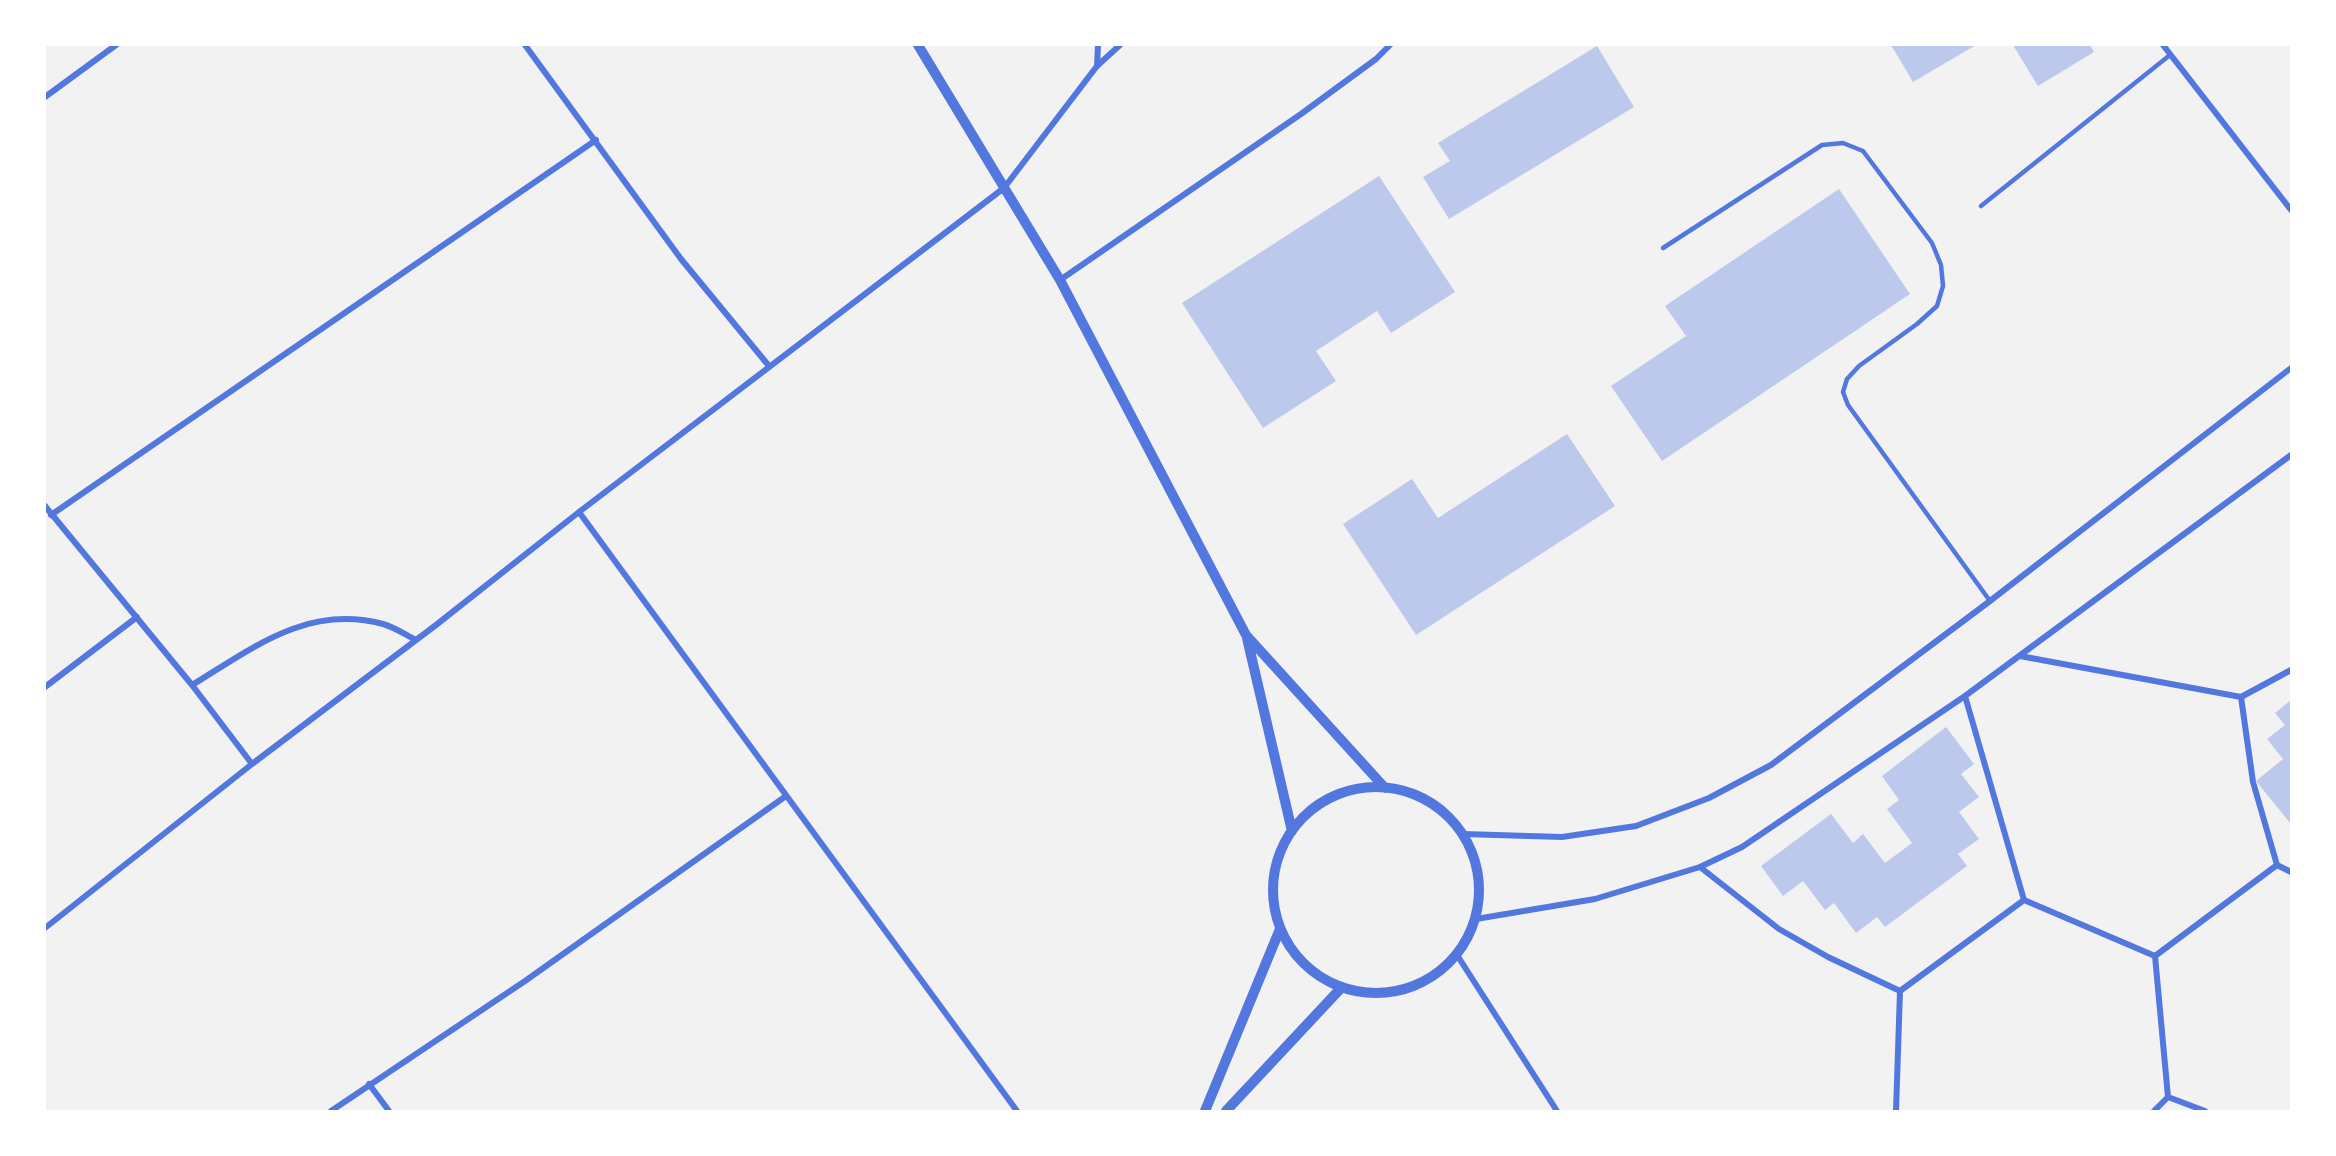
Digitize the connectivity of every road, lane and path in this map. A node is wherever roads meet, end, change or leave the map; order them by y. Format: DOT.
graph roads {
  1 [pos="115,45"];
  2 [pos="525,45"];
  3 [pos="918,45"];
  4 [pos="1098,45"];
  5 [pos="1119,45"];
  6 [pos="1390,45"];
  7 [pos="2163,45"];
  8 [pos="2170,55"];
  9 [pos="1097,66"];
  10 [pos="45,97"];
  11 [pos="596,140"];
  12 [pos="1005,188"];
  13 [pos="1981,206"];
  14 [pos="2291,210"];
  15 [pos="1663,248"];
  16 [pos="1060,280"];
  17 [pos="769,366"];
  18 [pos="2291,368"];
  19 [pos="2291,455"];
  20 [pos="45,506"];
  21 [pos="579,512"];
  22 [pos="51,515"];
  23 [pos="1990,601"];
  24 [pos="137,618"];
  25 [pos="1246,635"];
  26 [pos="416,640"];
  27 [pos="2020,656"];
  28 [pos="2291,670"];
  29 [pos="192,685"];
  30 [pos="45,687"];
  31 [pos="1965,696"];
  32 [pos="2241,697"];
  33 [pos="252,764"];
  34 [pos="1385,788"];
  35 [pos="786,796"];
  36 [pos="1292,831"];
  37 [pos="1463,834"];
  38 [pos="2277,865"];
  39 [pos="1700,867"];
  40 [pos="2291,872"];
  41 [pos="2024,900"];
  42 [pos="1476,919"];
  43 [pos="45,928"];
  44 [pos="1280,929"];
  45 [pos="1457,955"];
  46 [pos="2155,956"];
  47 [pos="1342,987"];
  48 [pos="1900,991"];
  49 [pos="369,1084"];
  50 [pos="2168,1097"];
  51 [pos="331,1111"];
  52 [pos="389,1111"];
  53 [pos="1017,1111"];
  54 [pos="1205,1111"];
  55 [pos="1226,1111"];
  56 [pos="1557,1111"];
  57 [pos="1896,1111"];
  58 [pos="2154,1111"];
  59 [pos="2205,1111"];
  1 -- 10 [label="street"];
  2 -- 11 [label="street"];
  3 -- 12 [label="street"];
  4 -- 9 [label="street"];
  5 -- 9 [label="street"];
  6 -- 16 [label="street"];
  7 -- 8 [label="street"];
  8 -- 13 [label="lane"];
  8 -- 14 [label="street"];
  9 -- 12 [label="street"];
  11 -- 17 [label="street"];
  11 -- 22 [label="street"];
  12 -- 16 [label="street"];
  12 -- 17 [label="street"];
  15 -- 23 [label="lane"];
  16 -- 25 [label="street"];
  17 -- 21 [label="street"];
  18 -- 23 [label="street"];
  19 -- 27 [label="street"];
  20 -- 22 [label="street"];
  21 -- 26 [label="street"];
  21 -- 35 [label="street"];
  22 -- 24 [label="street"];
  23 -- 37 [label="street"];
  24 -- 29 [label="street"];
  24 -- 30 [label="street"];
  25 -- 34 [label="street"];
  25 -- 36 [label="street"];
  26 -- 29 [label="street"];
  26 -- 33 [label="street"];
  27 -- 31 [label="street"];
  27 -- 32 [label="street"];
  28 -- 32 [label="street"];
  29 -- 33 [label="street"];
  31 -- 39 [label="street"];
  31 -- 41 [label="street"];
  32 -- 38 [label="street"];
  33 -- 43 [label="street"];
  34 -- 36 [label="street"];
  34 -- 37 [label="street"];
  35 -- 49 [label="street"];
  35 -- 53 [label="street"];
  36 -- 44 [label="street"];
  37 -- 42 [label="street"];
  38 -- 40 [label="street"];
  38 -- 46 [label="street"];
  39 -- 42 [label="street"];
  39 -- 48 [label="street"];
  41 -- 46 [label="street"];
  41 -- 48 [label="street"];
  42 -- 45 [label="street"];
  44 -- 47 [label="street"];
  44 -- 54 [label="street"];
  45 -- 47 [label="street"];
  45 -- 56 [label="street"];
  46 -- 50 [label="street"];
  47 -- 55 [label="street"];
  48 -- 57 [label="street"];
  49 -- 51 [label="street"];
  49 -- 52 [label="street"];
  50 -- 58 [label="street"];
  50 -- 59 [label="street"];
}
